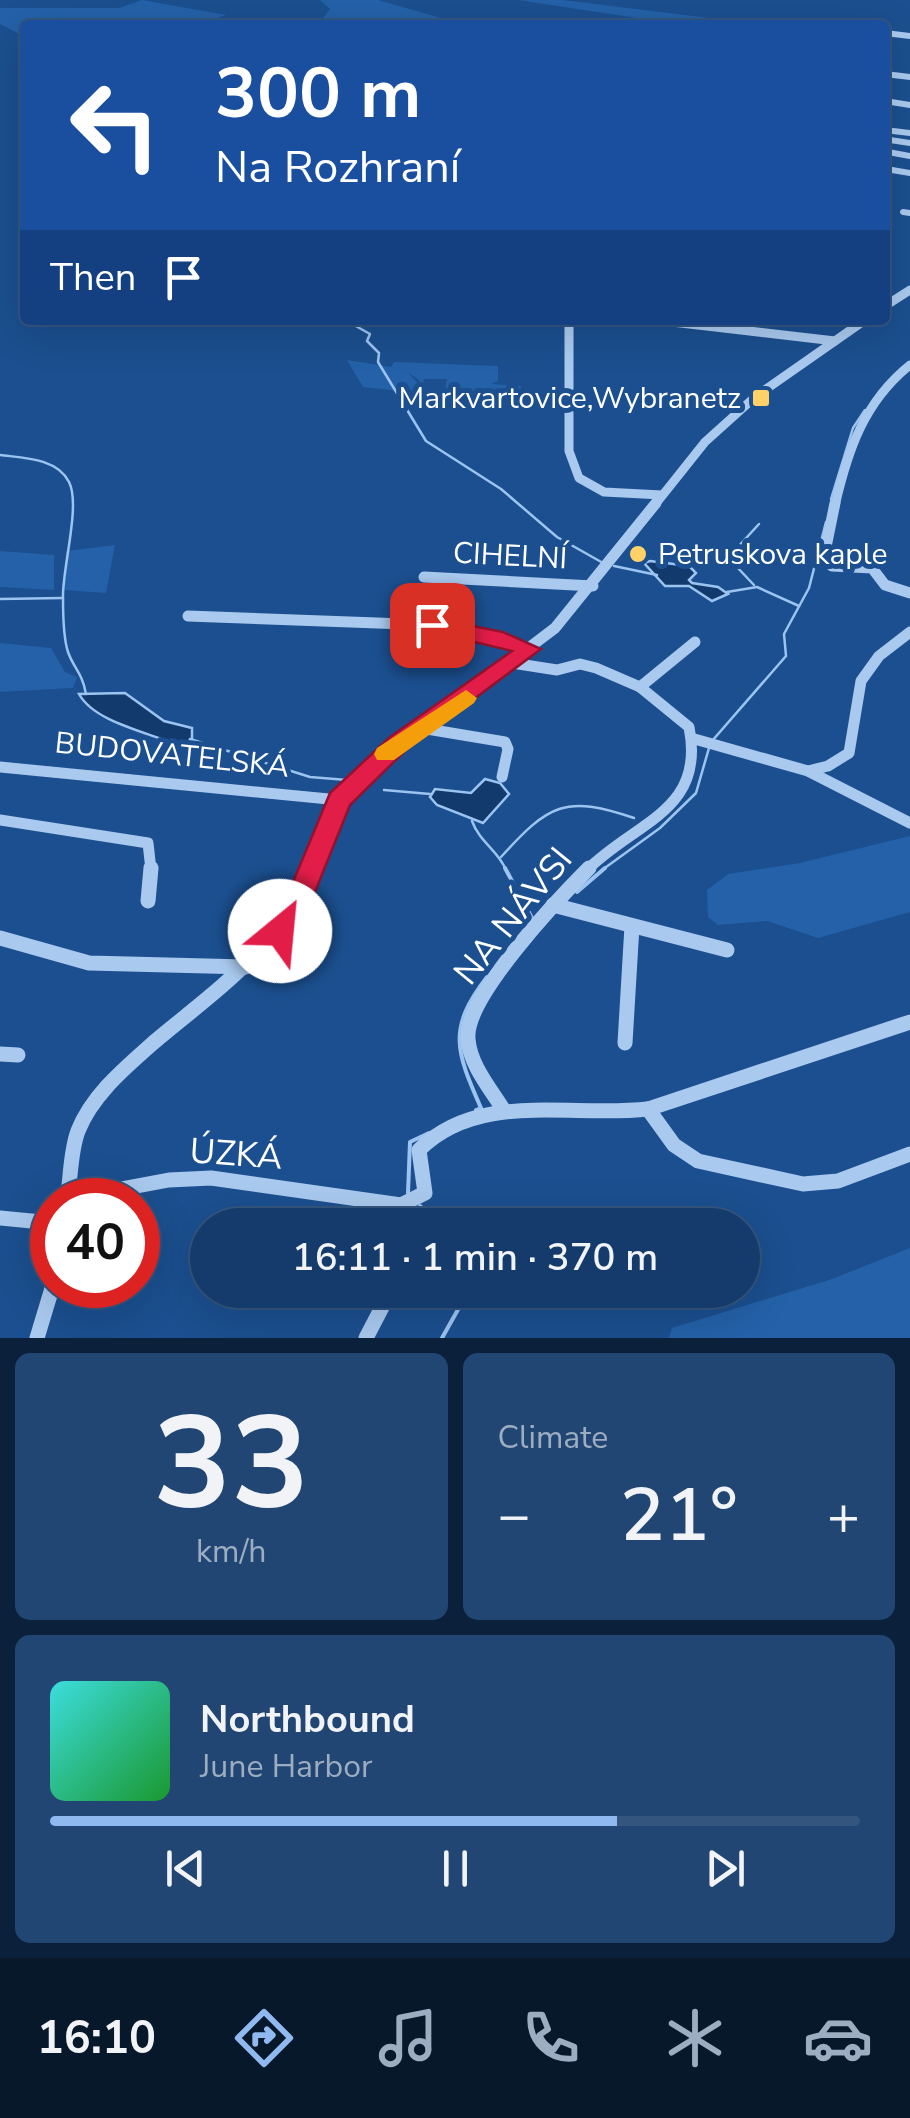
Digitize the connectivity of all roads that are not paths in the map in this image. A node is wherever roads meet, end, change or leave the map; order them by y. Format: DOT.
graph roads {
  1 [pos="910,133"];
  2 [pos="910,143"];
  3 [pos="892,170"];
  4 [pos="910,173"];
  5 [pos="569,325"];
  6 [pos="698,325"];
  7 [pos="858,325"];
  8 [pos="835,341"];
  9 [pos="910,365"];
  10 [pos="662,495"];
  11 [pos="424,577"];
  12 [pos="593,586"];
  13 [pos="910,592"];
  14 [pos="188,616"];
  15 [pos="910,632"];
  16 [pos="695,642"];
  17 [pos="530,649"];
  18 [pos="512,663"];
  19 [pos="640,688"];
  20 [pos="420,728"];
  21 [pos="692,738"];
  22 [pos="0,767"];
  23 [pos="808,771"];
  24 [pos="502,777"];
  25 [pos="339,800"];
  26 [pos="0,820"];
  27 [pos="910,823"];
  28 [pos="148,901"];
  29 [pos="553,905"];
  30 [pos="632,926"];
  31 [pos="0,938"];
  32 [pos="727,950"];
  33 [pos="246,967"];
  34 [pos="910,1022"];
  35 [pos="625,1043"];
  36 [pos="648,1108"];
  37 [pos="504,1109"];
  38 [pos="910,1154"];
  39 [pos="70,1178"];
  40 [pos="160,1182"];
  41 [pos="402,1205"];
  42 [pos="0,1218"];
  43 [pos="30,1221"];
  44 [pos="46,1308"];
  45 [pos="382,1308"];
  46 [pos="38,1338"];
  47 [pos="366,1338"];
  1 -- 2 [label="street"];
  3 -- 4 [label="street"];
  5 -- 10 [label="street"];
  6 -- 8 [label="street"];
  7 -- 8 [label="street"];
  8 -- 10 [label="street"];
  9 -- 13 [label="street"];
  10 -- 12 [label="street"];
  11 -- 12 [label="street, CIHELNÍ"];
  12 -- 17 [label="street"];
  14 -- 17 [label="street"];
  15 -- 23 [label="street"];
  16 -- 19 [label="street"];
  17 -- 18 [label="street"];
  18 -- 19 [label="street"];
  18 -- 20 [label="street"];
  19 -- 21 [label="street"];
  20 -- 24 [label="street"];
  20 -- 25 [label="street"];
  21 -- 23 [label="street"];
  21 -- 29 [label="street, NA NÁVSI"];
  22 -- 25 [label="street, BUDOVATELSKÁ"];
  23 -- 27 [label="street"];
  25 -- 33 [label="street"];
  26 -- 28 [label="street"];
  29 -- 30 [label="street"];
  29 -- 37 [label="street, NA NÁVSI"];
  30 -- 32 [label="street"];
  30 -- 35 [label="street"];
  31 -- 33 [label="street"];
  33 -- 39 [label="street"];
  34 -- 36 [label="street"];
  36 -- 37 [label="street"];
  36 -- 38 [label="street"];
  37 -- 41 [label="street"];
  40 -- 41 [label="street, ÚZKÁ"];
  42 -- 43 [label="street"];
  44 -- 46 [label="street"];
  45 -- 47 [label="street"];
}
